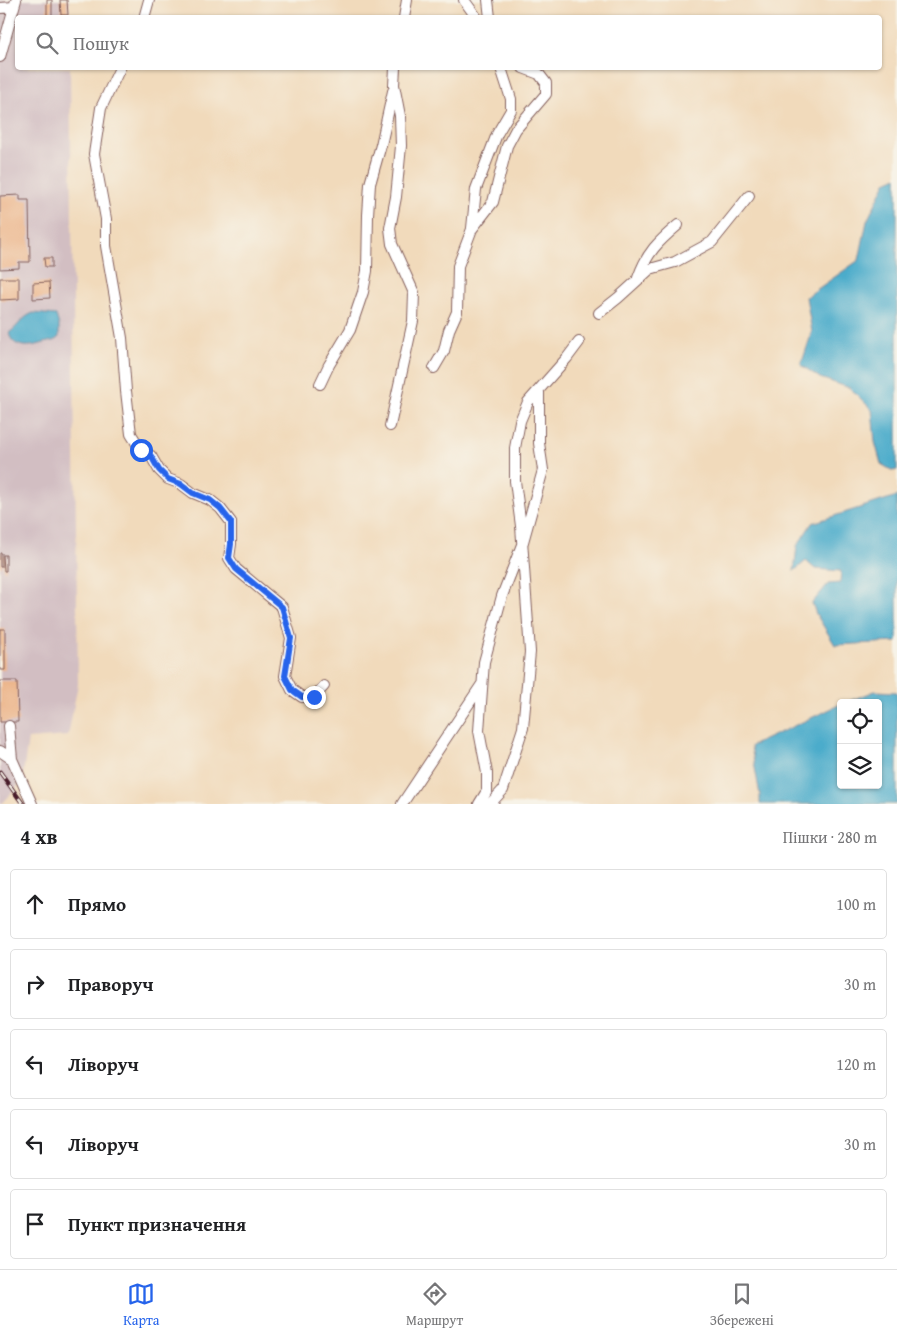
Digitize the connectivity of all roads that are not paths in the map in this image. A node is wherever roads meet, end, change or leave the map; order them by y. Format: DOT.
graph roads {
  1 [pos="149,0"];
  2 [pos="407,0"];
  3 [pos="464,0"];
  4 [pos="488,0"];
  5 [pos="15,4"];
  6 [pos="0,8"];
  7 [pos="145,15"];
  8 [pos="404,15"];
  9 [pos="475,15"];
  10 [pos="490,15"];
  11 [pos="0,57"];
  12 [pos="119,70"];
  13 [pos="395,70"];
  14 [pos="502,70"];
  15 [pos="528,70"];
  16 [pos="394,85"];
  17 [pos="749,196"];
  18 [pos="678,225"];
  19 [pos="472,228"];
  20 [pos="637,281"];
  21 [pos="599,313"];
  22 [pos="579,342"];
  23 [pos="434,368"];
  24 [pos="320,384"];
  25 [pos="539,390"];
  26 [pos="390,426"];
  27 [pos="523,542"];
  28 [pos="483,683"];
  29 [pos="324,686"];
  30 [pos="9,726"];
  31 [pos="0,750"];
  32 [pos="12,759"];
  33 [pos="491,798"];
  34 [pos="32,804"];
  35 [pos="402,804"];
  36 [pos="479,804"];
  1 -- 7 [label="lane"];
  2 -- 8 [label="lane"];
  3 -- 9 [label="lane"];
  4 -- 10 [label="lane"];
  5 -- 6 [label="lane"];
  5 -- 11 [label="lane"];
  12 -- 29 [label="lane"];
  13 -- 16 [label="lane"];
  14 -- 19 [label="lane"];
  15 -- 19 [label="lane"];
  16 -- 24 [label="lane"];
  16 -- 26 [label="lane"];
  17 -- 20 [label="lane"];
  18 -- 20 [label="lane"];
  19 -- 23 [label="lane"];
  20 -- 21 [label="lane"];
  22 -- 25 [label="lane"];
  25 -- 27 [label="lane"];
  25 -- 27 [label="lane"];
  27 -- 28 [label="lane"];
  27 -- 33 [label="lane"];
  28 -- 33 [label="lane"];
  28 -- 35 [label="lane"];
  30 -- 32 [label="lane"];
  31 -- 32 [label="lane"];
  32 -- 34 [label="lane"];
  33 -- 36 [label="lane"];
}
